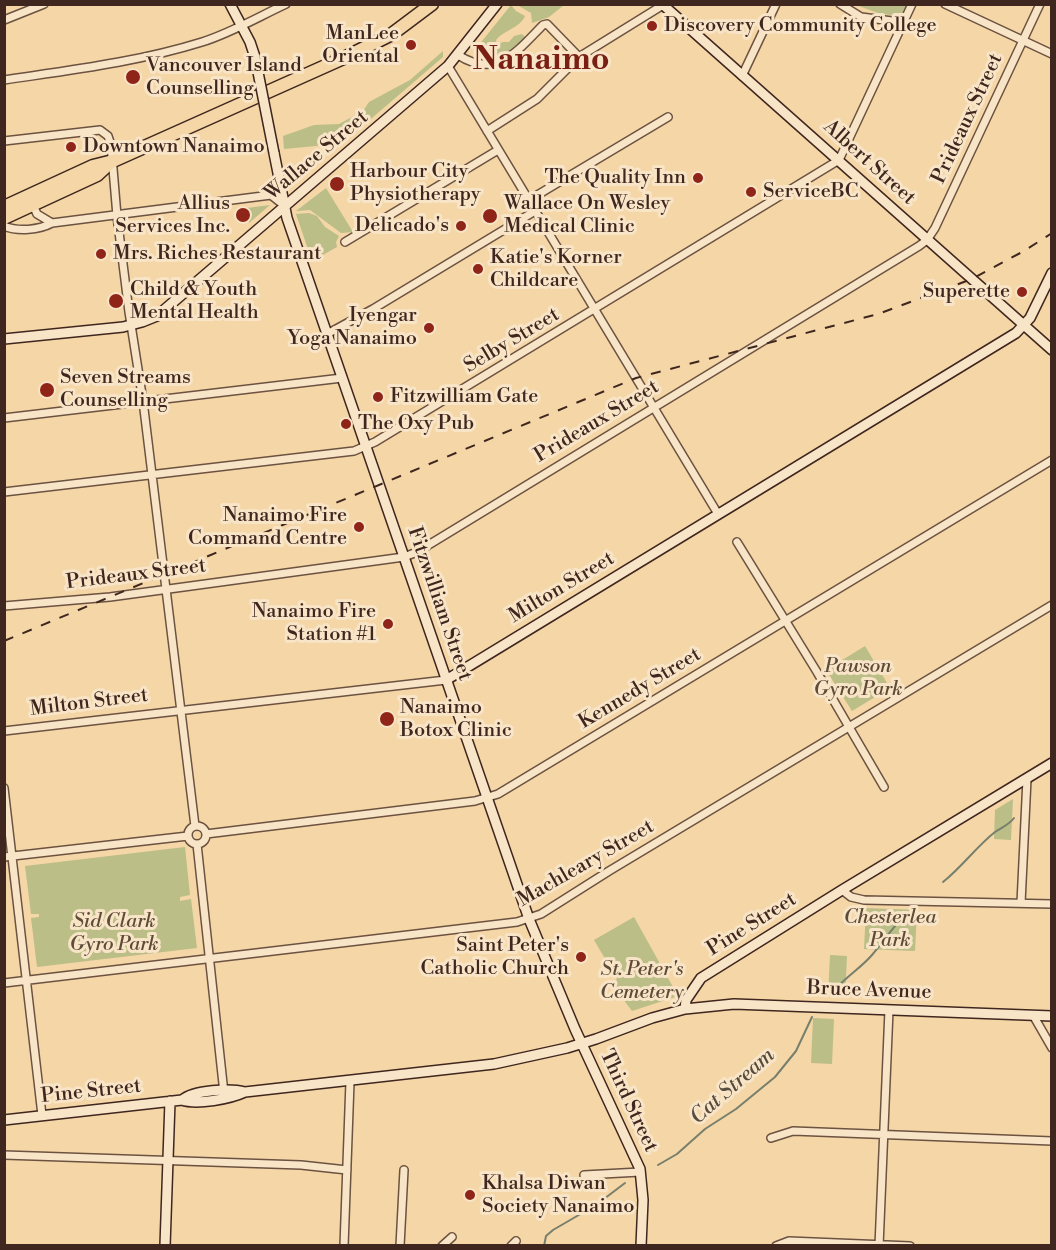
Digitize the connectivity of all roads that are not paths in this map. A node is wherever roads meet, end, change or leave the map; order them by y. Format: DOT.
graph roads {
  1 [pos="44,4"];
  2 [pos="230,4"];
  3 [pos="286,4"];
  4 [pos="432,4"];
  5 [pos="497,4"];
  6 [pos="776,4"];
  7 [pos="840,4"];
  8 [pos="912,4"];
  9 [pos="945,4"];
  10 [pos="1040,4"];
  11 [pos="662,5"];
  12 [pos="4,20"];
  13 [pos="241,25"];
  14 [pos="902,25"];
  15 [pos="1023,40"];
  16 [pos="1052,54"];
  17 [pos="458,55"];
  18 [pos="579,57"];
  19 [pos="448,66"];
  20 [pos="742,76"];
  21 [pos="4,80"];
  22 [pos="668,117"];
  23 [pos="487,131"];
  24 [pos="4,141"];
  25 [pos="498,150"];
  26 [pos="839,160"];
  27 [pos="113,161"];
  28 [pos="529,200"];
  29 [pos="33,205"];
  30 [pos="285,206"];
  31 [pos="4,207"];
  32 [pos="535,211"];
  33 [pos="117,216"];
  34 [pos="4,218"];
  35 [pos="52,223"];
  36 [pos="4,226"];
  37 [pos="927,240"];
  38 [pos="345,242"];
  39 [pos="1052,273"];
  40 [pos="595,309"];
  41 [pos="132,325"];
  42 [pos="1023,325"];
  43 [pos="327,334"];
  44 [pos="4,339"];
  45 [pos="1052,350"];
  46 [pos="342,378"];
  47 [pos="142,401"];
  48 [pos="654,407"];
  49 [pos="4,418"];
  50 [pos="366,447"];
  51 [pos="1052,460"];
  52 [pos="152,474"];
  53 [pos="4,492"];
  54 [pos="718,514"];
  55 [pos="737,542"];
  56 [pos="404,558"];
  57 [pos="166,589"];
  58 [pos="1052,604"];
  59 [pos="4,606"];
  60 [pos="785,620"];
  61 [pos="446,680"];
  62 [pos="180,710"];
  63 [pos="849,727"];
  64 [pos="4,731"];
  65 [pos="1052,763"];
  66 [pos="1027,779"];
  67 [pos="4,788"];
  68 [pos="884,788"];
  69 [pos="487,798"];
  70 [pos="195,825"];
  71 [pos="206,834"];
  72 [pos="188,836"];
  73 [pos="197,844"];
  74 [pos="8,856"];
  75 [pos="842,890"];
  76 [pos="1021,903"];
  77 [pos="1052,904"];
  78 [pos="529,919"];
  79 [pos="208,959"];
  80 [pos="27,980"];
  81 [pos="4,983"];
  82 [pos="685,1009"];
  83 [pos="890,1010"];
  84 [pos="1033,1015"];
  85 [pos="1052,1016"];
  86 [pos="582,1043"];
  87 [pos="1052,1048"];
  88 [pos="350,1082"];
  89 [pos="224,1094"];
  90 [pos="170,1101"];
  91 [pos="42,1115"];
  92 [pos="4,1120"];
  93 [pos="884,1135"];
  94 [pos="771,1138"];
  95 [pos="1052,1141"];
  96 [pos="4,1155"];
  97 [pos="168,1161"];
  98 [pos="347,1170"];
  99 [pos="404,1170"];
  100 [pos="640,1172"];
  101 [pos="584,1175"];
  102 [pos="452,1237"];
  103 [pos="777,1244"];
  104 [pos="165,1245"];
  105 [pos="344,1245"];
  106 [pos="400,1245"];
  107 [pos="442,1245"];
  108 [pos="641,1245"];
  109 [pos="879,1245"];
  110 [pos="910,1245"];
  1 -- 12 [label="street"];
  2 -- 13 [label="street, Fitzwilliam Street"];
  3 -- 13 [label="street"];
  4 -- 27 [label="highway"];
  5 -- 17 [label="street, Wallace Street"];
  6 -- 20 [label="street"];
  7 -- 14 [label="street"];
  8 -- 14 [label="street"];
  9 -- 15 [label="street"];
  10 -- 15 [label="street, Prideaux Street"];
  11 -- 18 [label="street"];
  11 -- 20 [label="street, Albert Street"];
  13 -- 21 [label="street"];
  13 -- 30 [label="street, Fitzwilliam Street, bridge"];
  14 -- 26 [label="street"];
  15 -- 16 [label="street"];
  15 -- 37 [label="street, Prideaux Street"];
  17 -- 18 [label="street"];
  17 -- 19 [label="street, Wallace Street"];
  18 -- 23 [label="street"];
  19 -- 23 [label="street"];
  19 -- 30 [label="street, Wallace Street"];
  20 -- 26 [label="street, Albert Street"];
  22 -- 28 [label="street"];
  23 -- 25 [label="street"];
  24 -- 27 [label="street"];
  25 -- 28 [label="street"];
  25 -- 38 [label="street"];
  26 -- 37 [label="street, Albert Street"];
  26 -- 40 [label="street, Selby Street"];
  27 -- 29 [label="highway"];
  27 -- 31 [label="highway"];
  27 -- 33 [label="street"];
  28 -- 32 [label="street"];
  29 -- 34 [label="highway"];
  29 -- 35 [label="street"];
  30 -- 33 [label="street"];
  30 -- 41 [label="street, Wallace Street"];
  30 -- 43 [label="street, Fitzwilliam Street"];
  32 -- 40 [label="street"];
  32 -- 43 [label="street"];
  33 -- 35 [label="street"];
  33 -- 41 [label="street"];
  35 -- 36 [label="street"];
  37 -- 42 [label="street, Albert Street"];
  37 -- 48 [label="street, Prideaux Street"];
  39 -- 42 [label="street, Milton Street"];
  40 -- 48 [label="street"];
  40 -- 50 [label="street, Selby Street"];
  41 -- 44 [label="street, Wallace Street"];
  41 -- 47 [label="street"];
  42 -- 45 [label="street, Albert Street"];
  42 -- 54 [label="street, Milton Street"];
  43 -- 46 [label="street, Fitzwilliam Street"];
  46 -- 47 [label="street"];
  46 -- 50 [label="street, Fitzwilliam Street"];
  47 -- 49 [label="street"];
  47 -- 52 [label="street"];
  48 -- 54 [label="street"];
  48 -- 56 [label="street, Prideaux Street"];
  50 -- 52 [label="street, Selby Street"];
  50 -- 56 [label="street, Fitzwilliam Street"];
  51 -- 60 [label="street, Kennedy Street"];
  52 -- 53 [label="street, Selby Street"];
  52 -- 57 [label="street"];
  54 -- 61 [label="street, Milton Street"];
  55 -- 60 [label="street"];
  56 -- 57 [label="street, Prideaux Street"];
  56 -- 61 [label="street, Fitzwilliam Street"];
  57 -- 59 [label="street, Prideaux Street"];
  57 -- 62 [label="street"];
  58 -- 63 [label="street, Machleary Street"];
  60 -- 63 [label="street"];
  60 -- 69 [label="street, Kennedy Street"];
  61 -- 62 [label="street, Milton Street"];
  61 -- 69 [label="street, Fitzwilliam Street"];
  62 -- 64 [label="street, Milton Street"];
  62 -- 70 [label="street"];
  63 -- 68 [label="street"];
  63 -- 78 [label="street, Machleary Street"];
  65 -- 66 [label="street, Pine Street"];
  66 -- 75 [label="street, Pine Street"];
  66 -- 76 [label="street"];
  67 -- 74 [label="street"];
  69 -- 71 [label="street, Kennedy Street"];
  69 -- 78 [label="street, Fitzwilliam Street"];
  70 -- 71 [label="street"];
  70 -- 72 [label="street"];
  71 -- 73 [label="street"];
  72 -- 73 [label="street"];
  72 -- 74 [label="street"];
  73 -- 79 [label="street"];
  74 -- 80 [label="street"];
  75 -- 76 [label="street"];
  75 -- 82 [label="street, Pine Street"];
  76 -- 77 [label="street"];
  78 -- 79 [label="street, Machleary Street"];
  78 -- 86 [label="street, Fitzwilliam Street"];
  79 -- 80 [label="street, Machleary Street"];
  79 -- 89 [label="street"];
  80 -- 81 [label="street, Machleary Street"];
  80 -- 91 [label="street"];
  82 -- 83 [label="street, Bruce Avenue"];
  82 -- 86 [label="street, Pine Street"];
  83 -- 84 [label="street, Bruce Avenue"];
  83 -- 93 [label="street"];
  84 -- 85 [label="street, Bruce Avenue"];
  84 -- 87 [label="street"];
  86 -- 88 [label="street, Pine Street"];
  86 -- 100 [label="street, Third Street"];
  88 -- 89 [label="street, Pine Street"];
  88 -- 98 [label="street"];
  89 -- 90 [label="street, Pine Street"];
  90 -- 91 [label="street, Pine Street"];
  90 -- 97 [label="street"];
  91 -- 92 [label="street, Pine Street"];
  93 -- 94 [label="street"];
  93 -- 95 [label="street"];
  93 -- 109 [label="street"];
  96 -- 97 [label="street"];
  97 -- 98 [label="street"];
  97 -- 104 [label="street"];
  98 -- 105 [label="street"];
  99 -- 106 [label="street"];
  100 -- 101 [label="street"];
  100 -- 108 [label="street, Third Street"];
  102 -- 107 [label="street"];
  103 -- 109 [label="street"];
  109 -- 110 [label="street"];
}
